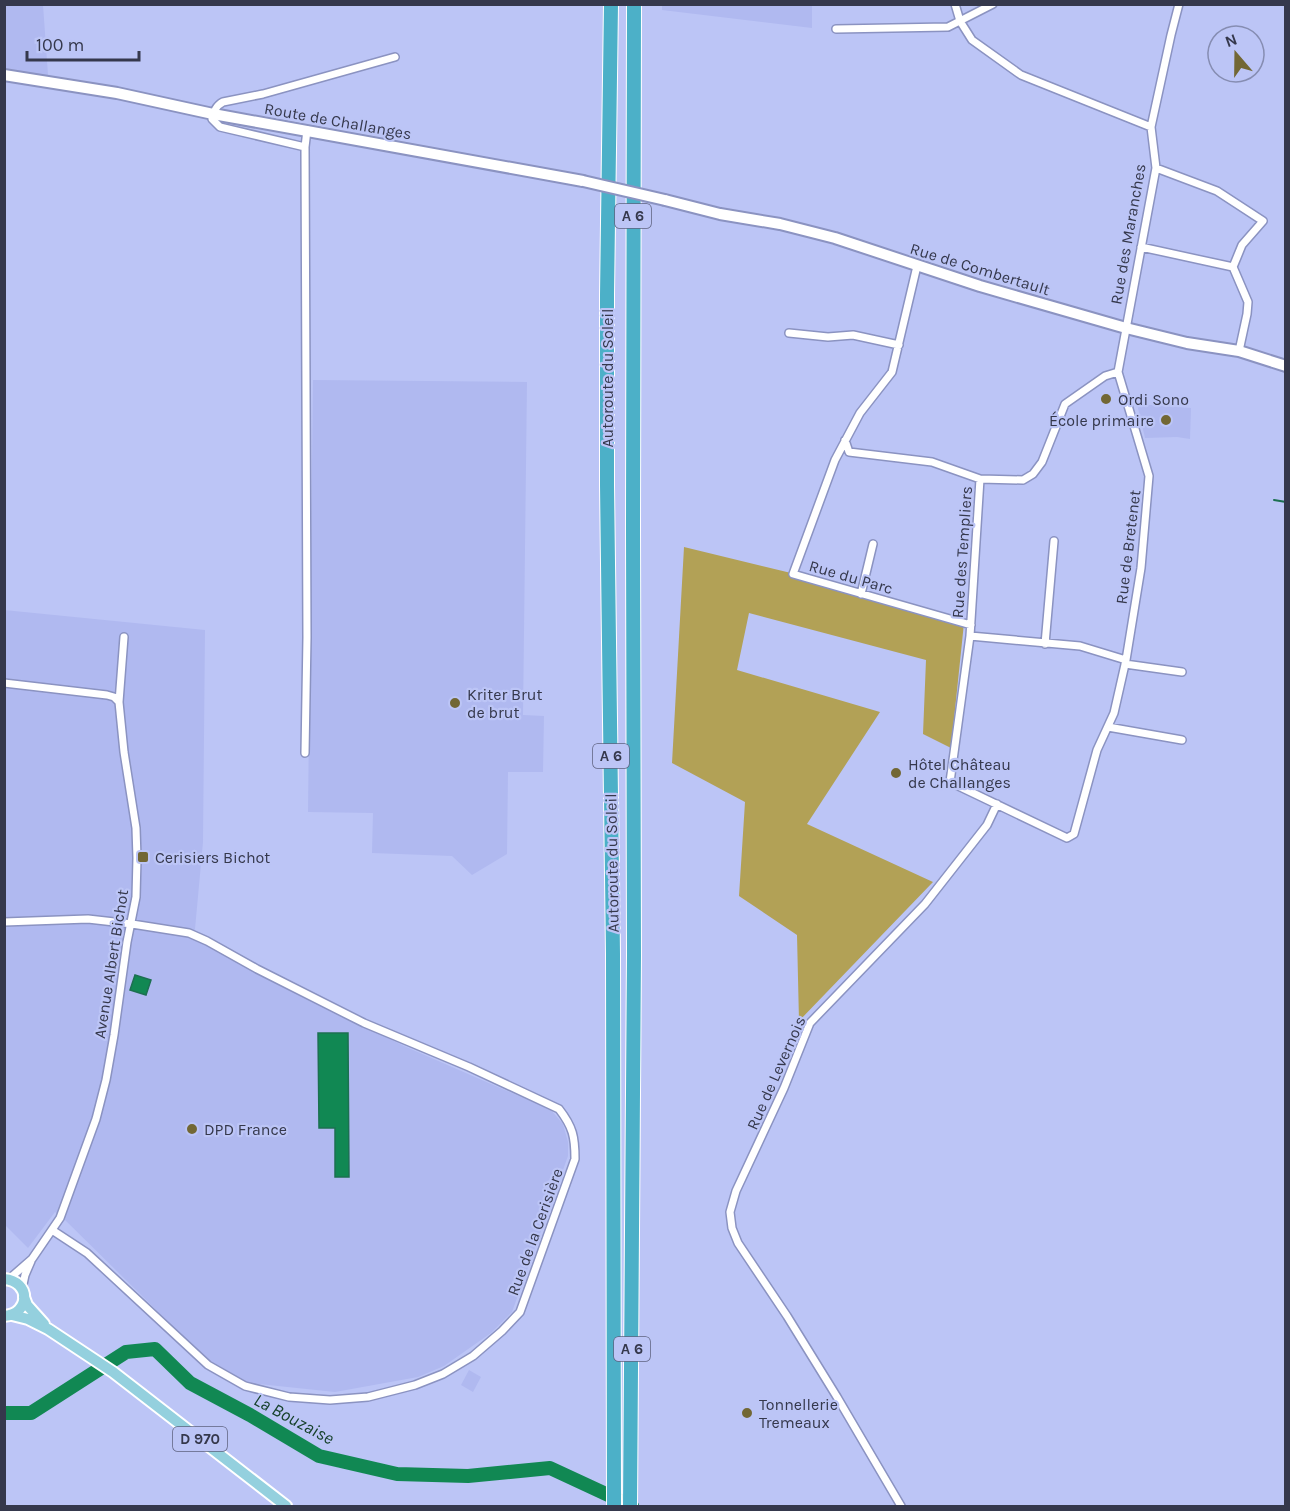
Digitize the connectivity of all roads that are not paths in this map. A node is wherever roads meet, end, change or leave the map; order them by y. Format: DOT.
graph roads {
  1 [pos="610,4"];
  2 [pos="634,4"];
  3 [pos="955,4"];
  4 [pos="993,4"];
  5 [pos="1179,4"];
  6 [pos="960,21"];
  7 [pos="836,29"];
  8 [pos="395,57"];
  9 [pos="4,75"];
  10 [pos="213,114"];
  11 [pos="1151,127"];
  12 [pos="307,130"];
  13 [pos="305,147"];
  14 [pos="1156,168"];
  15 [pos="665,200"];
  16 [pos="1141,247"];
  17 [pos="917,266"];
  18 [pos="1233,267"];
  19 [pos="1126,328"];
  20 [pos="789,333"];
  21 [pos="899,345"];
  22 [pos="1239,351"];
  23 [pos="1286,366"];
  24 [pos="1118,372"];
  25 [pos="845,441"];
  26 [pos="980,479"];
  27 [pos="1054,541"];
  28 [pos="873,544"];
  29 [pos="861,594"];
  30 [pos="971,625"];
  31 [pos="970,636"];
  32 [pos="124,637"];
  33 [pos="1045,644"];
  34 [pos="1125,662"];
  35 [pos="1182,672"];
  36 [pos="4,682"];
  37 [pos="119,702"];
  38 [pos="1108,727"];
  39 [pos="1182,740"];
  40 [pos="305,753"];
  41 [pos="997,804"];
  42 [pos="4,922"];
  43 [pos="132,924"];
  44 [pos="52,1230"];
  45 [pos="32,1259"];
  46 [pos="7,1279"];
  47 [pos="23,1293"];
  48 [pos="8,1315"];
  49 [pos="48,1329"];
  50 [pos="286,1506"];
  51 [pos="614,1506"];
  52 [pos="630,1506"];
  53 [pos="901,1506"];
  1 -- 51 [label="highway, Autoroute du Soleil / A 6"];
  2 -- 52 [label="highway, Autoroute du Soleil / A 6"];
  3 -- 6 [label="street"];
  4 -- 6 [label="street"];
  5 -- 11 [label="street, Rue des Maranches"];
  6 -- 7 [label="street"];
  6 -- 11 [label="street"];
  8 -- 10 [label="street"];
  9 -- 10 [label="street, Route de Challanges"];
  10 -- 12 [label="street, Route de Challanges"];
  10 -- 13 [label="street"];
  11 -- 14 [label="street, Rue des Maranches"];
  12 -- 13 [label="street"];
  12 -- 15 [label="street, Route de Challanges, bridge"];
  13 -- 40 [label="street"];
  14 -- 16 [label="street, Rue des Maranches"];
  14 -- 18 [label="street"];
  15 -- 17 [label="street, Rue de Combertault"];
  16 -- 18 [label="street"];
  16 -- 19 [label="street, Rue des Maranches"];
  17 -- 19 [label="street, Rue de Combertault"];
  17 -- 21 [label="street"];
  18 -- 22 [label="street"];
  19 -- 22 [label="street, Rue de Combertault"];
  19 -- 24 [label="street, Rue des Maranches"];
  20 -- 21 [label="street"];
  21 -- 25 [label="street"];
  22 -- 23 [label="street, Rue de Combertault"];
  24 -- 26 [label="street, Rue des Templiers"];
  24 -- 34 [label="street, Rue de Bretenet"];
  25 -- 26 [label="street"];
  25 -- 29 [label="street, Rue du Parc"];
  26 -- 30 [label="street, Rue des Templiers"];
  27 -- 33 [label="street"];
  28 -- 29 [label="street"];
  29 -- 30 [label="street, Rue du Parc"];
  30 -- 31 [label="street, Rue des Templiers"];
  31 -- 33 [label="street"];
  31 -- 41 [label="street, Rue des Templiers"];
  32 -- 37 [label="street, Avenue Albert Bichot"];
  33 -- 34 [label="street"];
  34 -- 35 [label="street"];
  34 -- 38 [label="street, Rue de Bretenet"];
  36 -- 37 [label="street"];
  37 -- 43 [label="street, Avenue Albert Bichot"];
  38 -- 39 [label="street"];
  38 -- 41 [label="street, Rue de Bretenet"];
  41 -- 53 [label="street, Rue de Levernois"];
  42 -- 43 [label="street, Rue de la Cerisière"];
  43 -- 44 [label="street, Avenue Albert Bichot"];
  43 -- 44 [label="street, Rue de la Cerisière"];
  44 -- 45 [label="street"];
  45 -- 46 [label="street"];
  45 -- 47 [label="street"];
  46 -- 47 [label="main road"];
  47 -- 48 [label="main road"];
  47 -- 49 [label="main road, D 970"];
  48 -- 49 [label="main road, D 970"];
  49 -- 50 [label="main road, D 970"];
}
